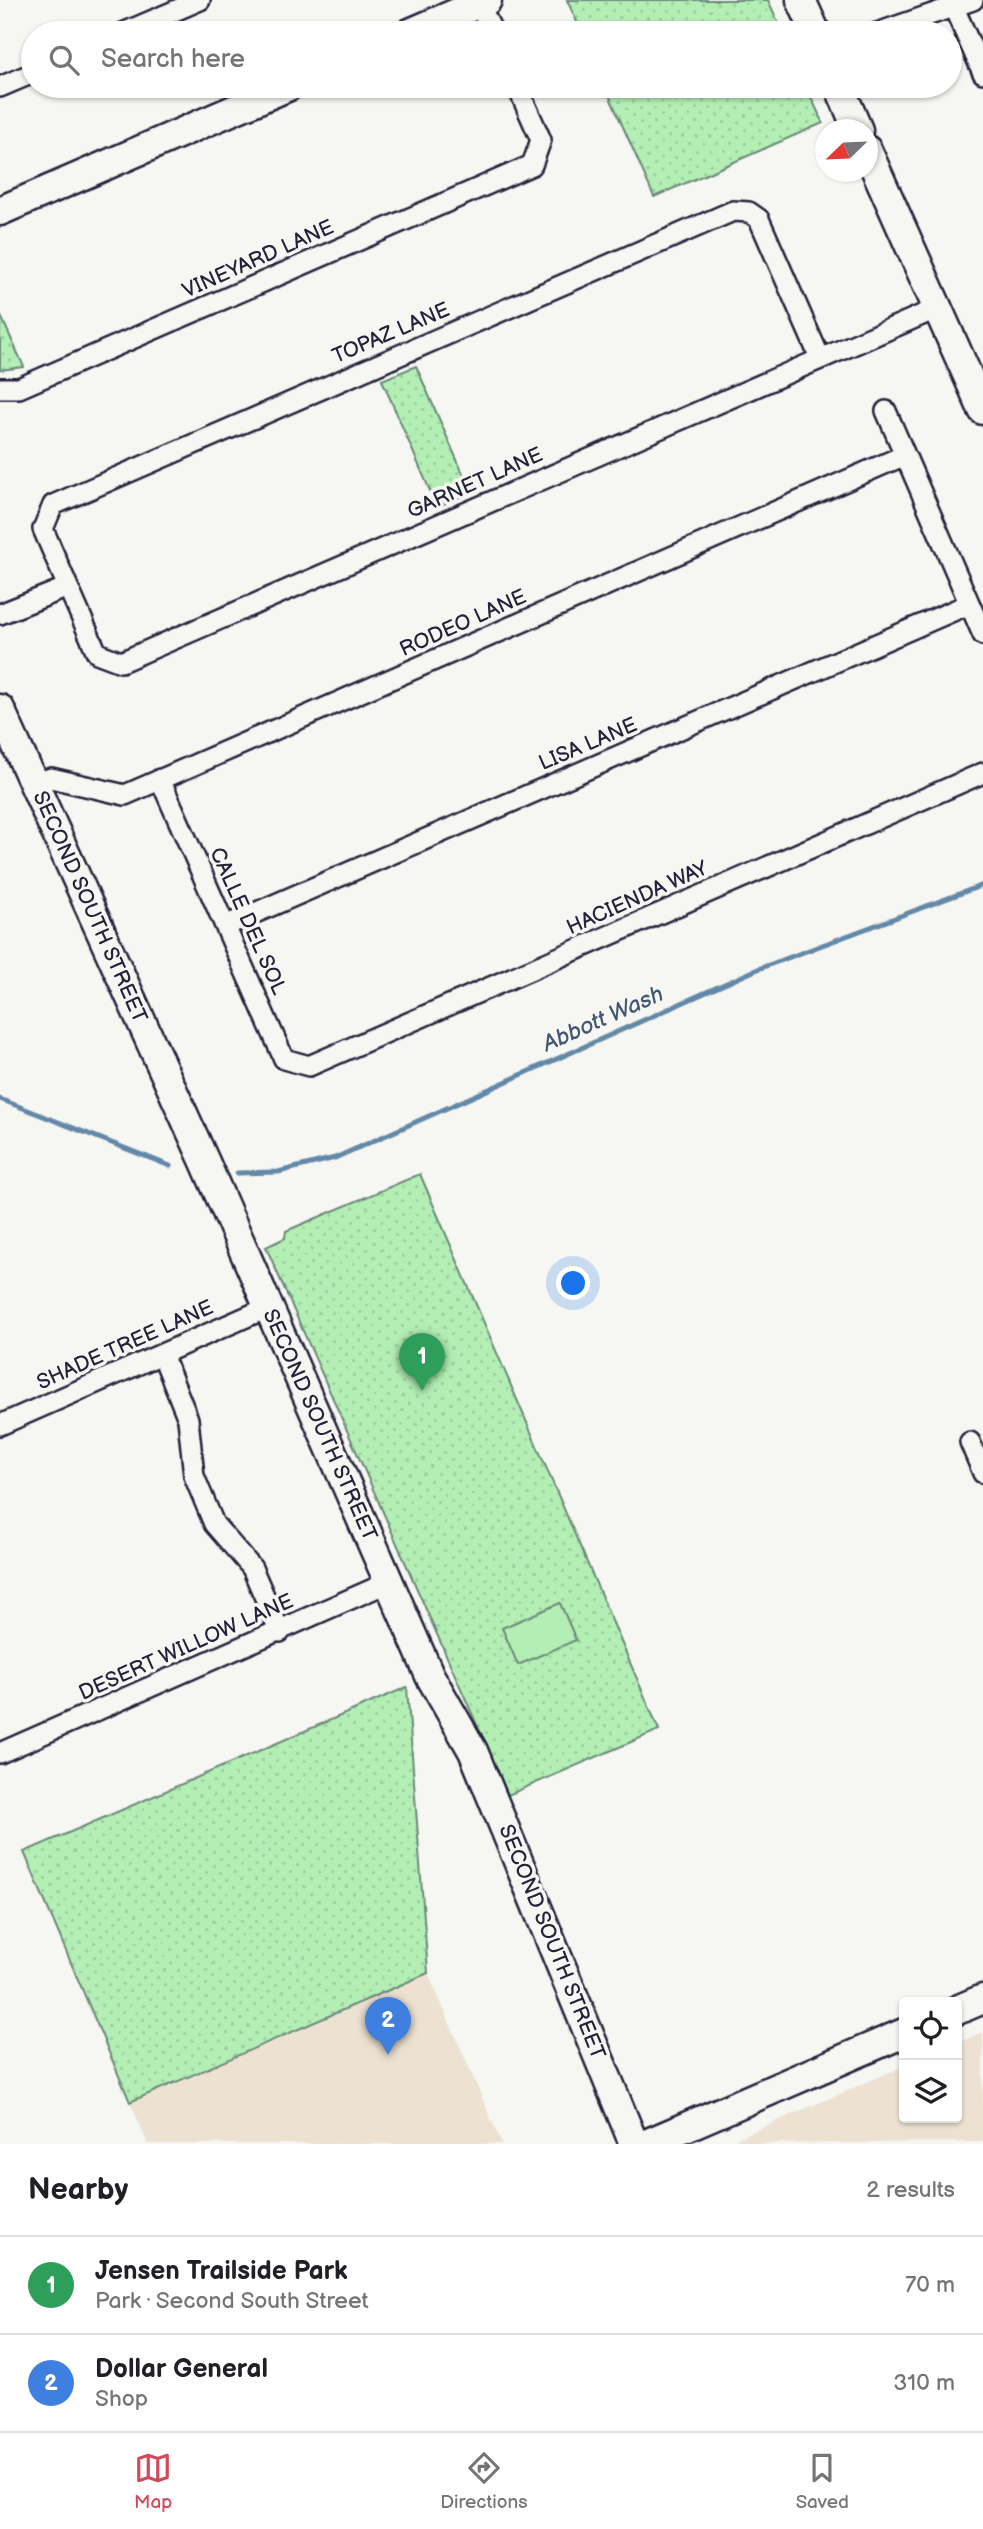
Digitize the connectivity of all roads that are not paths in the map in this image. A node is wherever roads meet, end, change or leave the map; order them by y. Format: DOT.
graph roads {
  1 [pos="200,0"];
  2 [pos="801,0"];
  3 [pos="973,0"];
  4 [pos="483,2"];
  5 [pos="954,8"];
  6 [pos="152,21"];
  7 [pos="438,21"];
  8 [pos="489,21"];
  9 [pos="811,21"];
  10 [pos="914,21"];
  11 [pos="960,21"];
  12 [pos="962,26"];
  13 [pos="983,73"];
  14 [pos="21,78"];
  15 [pos="0,87"];
  16 [pos="261,98"];
  17 [pos="522,98"];
  18 [pos="844,98"];
  19 [pos="853,119"];
  20 [pos="878,175"];
  21 [pos="0,211"];
  22 [pos="937,307"];
  23 [pos="820,358"];
  24 [pos="0,388"];
  25 [pos="983,410"];
  26 [pos="886,411"];
  27 [pos="905,456"];
  28 [pos="68,587"];
  29 [pos="970,604"];
  30 [pos="0,614"];
  31 [pos="983,635"];
  32 [pos="0,709"];
  33 [pos="983,773"];
  34 [pos="160,779"];
  35 [pos="34,785"];
  36 [pos="225,926"];
  37 [pos="309,1066"];
  38 [pos="269,1307"];
  39 [pos="162,1354"];
  40 [pos="0,1425"];
  41 [pos="970,1442"];
  42 [pos="983,1473"];
  43 [pos="389,1583"];
  44 [pos="280,1632"];
  45 [pos="0,1753"];
  46 [pos="983,1999"];
  47 [pos="962,2008"];
  48 [pos="899,2035"];
  49 [pos="634,2144"];
  50 [pos="646,2144"];
  1 -- 6 [label="street"];
  2 -- 9 [label="street"];
  3 -- 5 [label="street"];
  4 -- 7 [label="street"];
  4 -- 8 [label="street"];
  5 -- 10 [label="street"];
  5 -- 11 [label="street"];
  12 -- 13 [label="street"];
  14 -- 15 [label="street"];
  16 -- 21 [label="street"];
  17 -- 24 [label="street, VINEYARD LANE"];
  18 -- 19 [label="street"];
  20 -- 22 [label="street"];
  22 -- 23 [label="street, GARNET LANE"];
  22 -- 25 [label="street"];
  23 -- 28 [label="street, GARNET LANE"];
  23 -- 28 [label="street, TOPAZ LANE"];
  26 -- 27 [label="street"];
  27 -- 29 [label="street"];
  27 -- 34 [label="street, RODEO LANE"];
  28 -- 30 [label="street"];
  29 -- 31 [label="street"];
  29 -- 36 [label="street, LISA LANE"];
  32 -- 35 [label="street, SECOND SOUTH STREET"];
  33 -- 37 [label="street, HACIENDA WAY"];
  34 -- 35 [label="street, RODEO LANE"];
  34 -- 36 [label="street, CALLE DEL SOL"];
  35 -- 38 [label="street, SECOND SOUTH STREET"];
  36 -- 37 [label="street, CALLE DEL SOL"];
  38 -- 39 [label="street, SHADE TREE LANE"];
  38 -- 43 [label="street, SECOND SOUTH STREET"];
  39 -- 40 [label="street, SHADE TREE LANE"];
  39 -- 44 [label="street"];
  41 -- 42 [label="street"];
  43 -- 44 [label="street, DESERT WILLOW LANE"];
  43 -- 49 [label="street, SECOND SOUTH STREET"];
  44 -- 45 [label="street, DESERT WILLOW LANE"];
  46 -- 47 [label="street"];
  48 -- 50 [label="street"];
}
